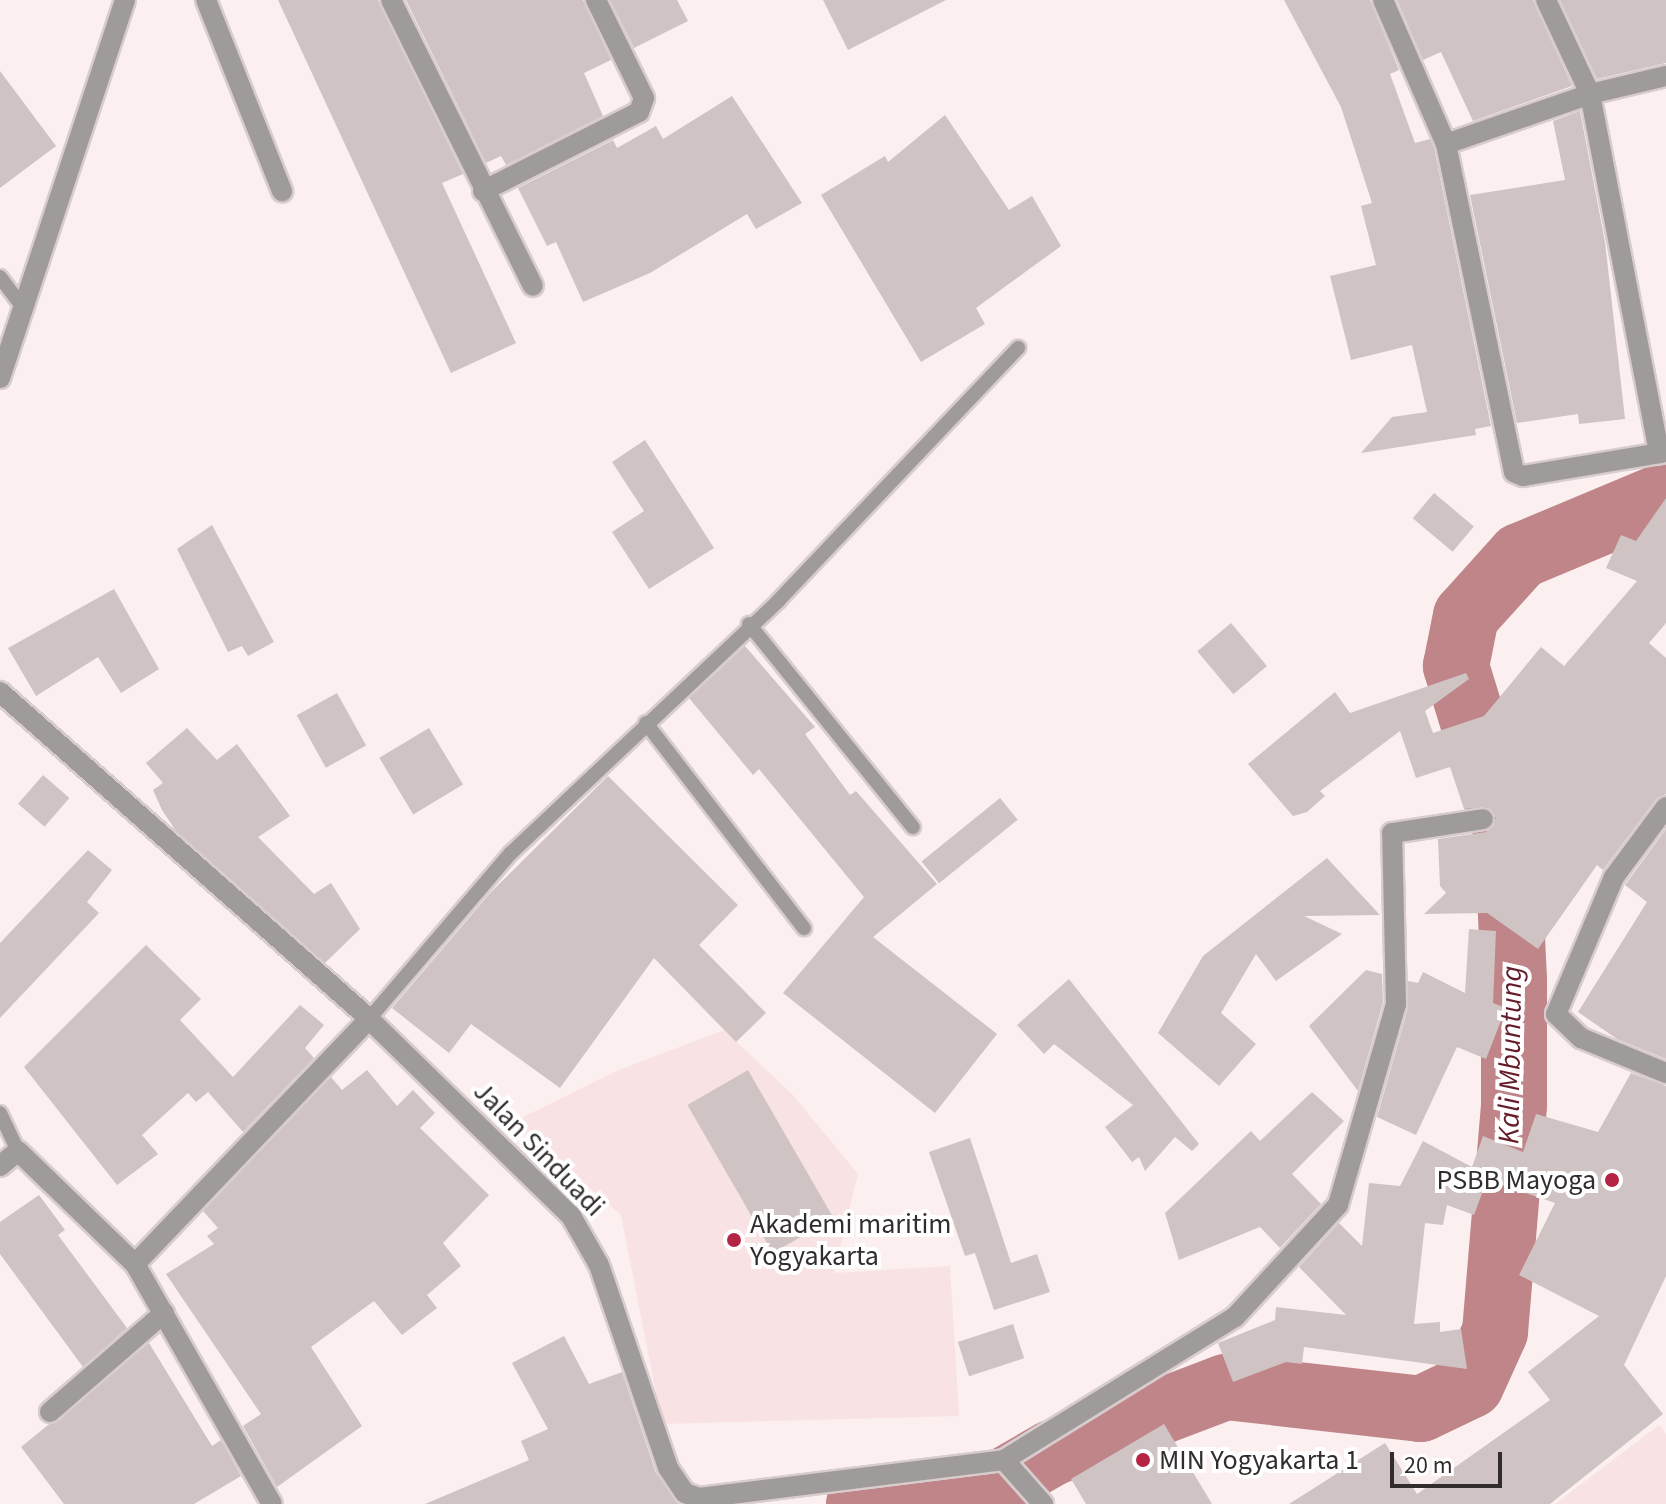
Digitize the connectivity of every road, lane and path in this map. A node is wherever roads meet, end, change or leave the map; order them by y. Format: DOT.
graph roads {
  1 [pos="125,0"];
  2 [pos="206,0"];
  3 [pos="391,0"];
  4 [pos="596,0"];
  5 [pos="1383,0"];
  6 [pos="1546,0"];
  7 [pos="1666,76"];
  8 [pos="1590,94"];
  9 [pos="1446,144"];
  10 [pos="282,191"];
  11 [pos="483,191"];
  12 [pos="0,277"];
  13 [pos="533,286"];
  14 [pos="23,308"];
  15 [pos="1018,348"];
  16 [pos="0,378"];
  17 [pos="1662,453"];
  18 [pos="749,624"];
  19 [pos="0,692"];
  20 [pos="646,723"];
  21 [pos="1666,807"];
  22 [pos="1483,819"];
  23 [pos="913,827"];
  24 [pos="804,928"];
  25 [pos="369,1019"];
  26 [pos="1666,1073"];
  27 [pos="0,1113"];
  28 [pos="18,1151"];
  29 [pos="0,1166"];
  30 [pos="135,1264"];
  31 [pos="164,1313"];
  32 [pos="50,1412"];
  33 [pos="1008,1465"];
  34 [pos="272,1504"];
  35 [pos="1043,1504"];
  1 -- 14 [label="street"];
  2 -- 10 [label="street"];
  3 -- 11 [label="street"];
  4 -- 11 [label="street"];
  5 -- 9 [label="street"];
  6 -- 8 [label="street"];
  7 -- 8 [label="street"];
  8 -- 9 [label="street"];
  8 -- 17 [label="street"];
  9 -- 17 [label="street"];
  11 -- 13 [label="street"];
  12 -- 14 [label="lane"];
  14 -- 16 [label="street"];
  15 -- 18 [label="lane"];
  18 -- 20 [label="lane"];
  18 -- 23 [label="lane"];
  19 -- 25 [label="street, Jalan Sinduadi"];
  20 -- 24 [label="lane"];
  20 -- 25 [label="lane"];
  21 -- 26 [label="street"];
  22 -- 33 [label="street"];
  25 -- 30 [label="street"];
  25 -- 33 [label="street, Jalan Sinduadi"];
  27 -- 28 [label="lane"];
  28 -- 29 [label="street"];
  28 -- 30 [label="street"];
  30 -- 31 [label="street"];
  31 -- 32 [label="street"];
  31 -- 34 [label="street"];
  33 -- 35 [label="street"];
}
